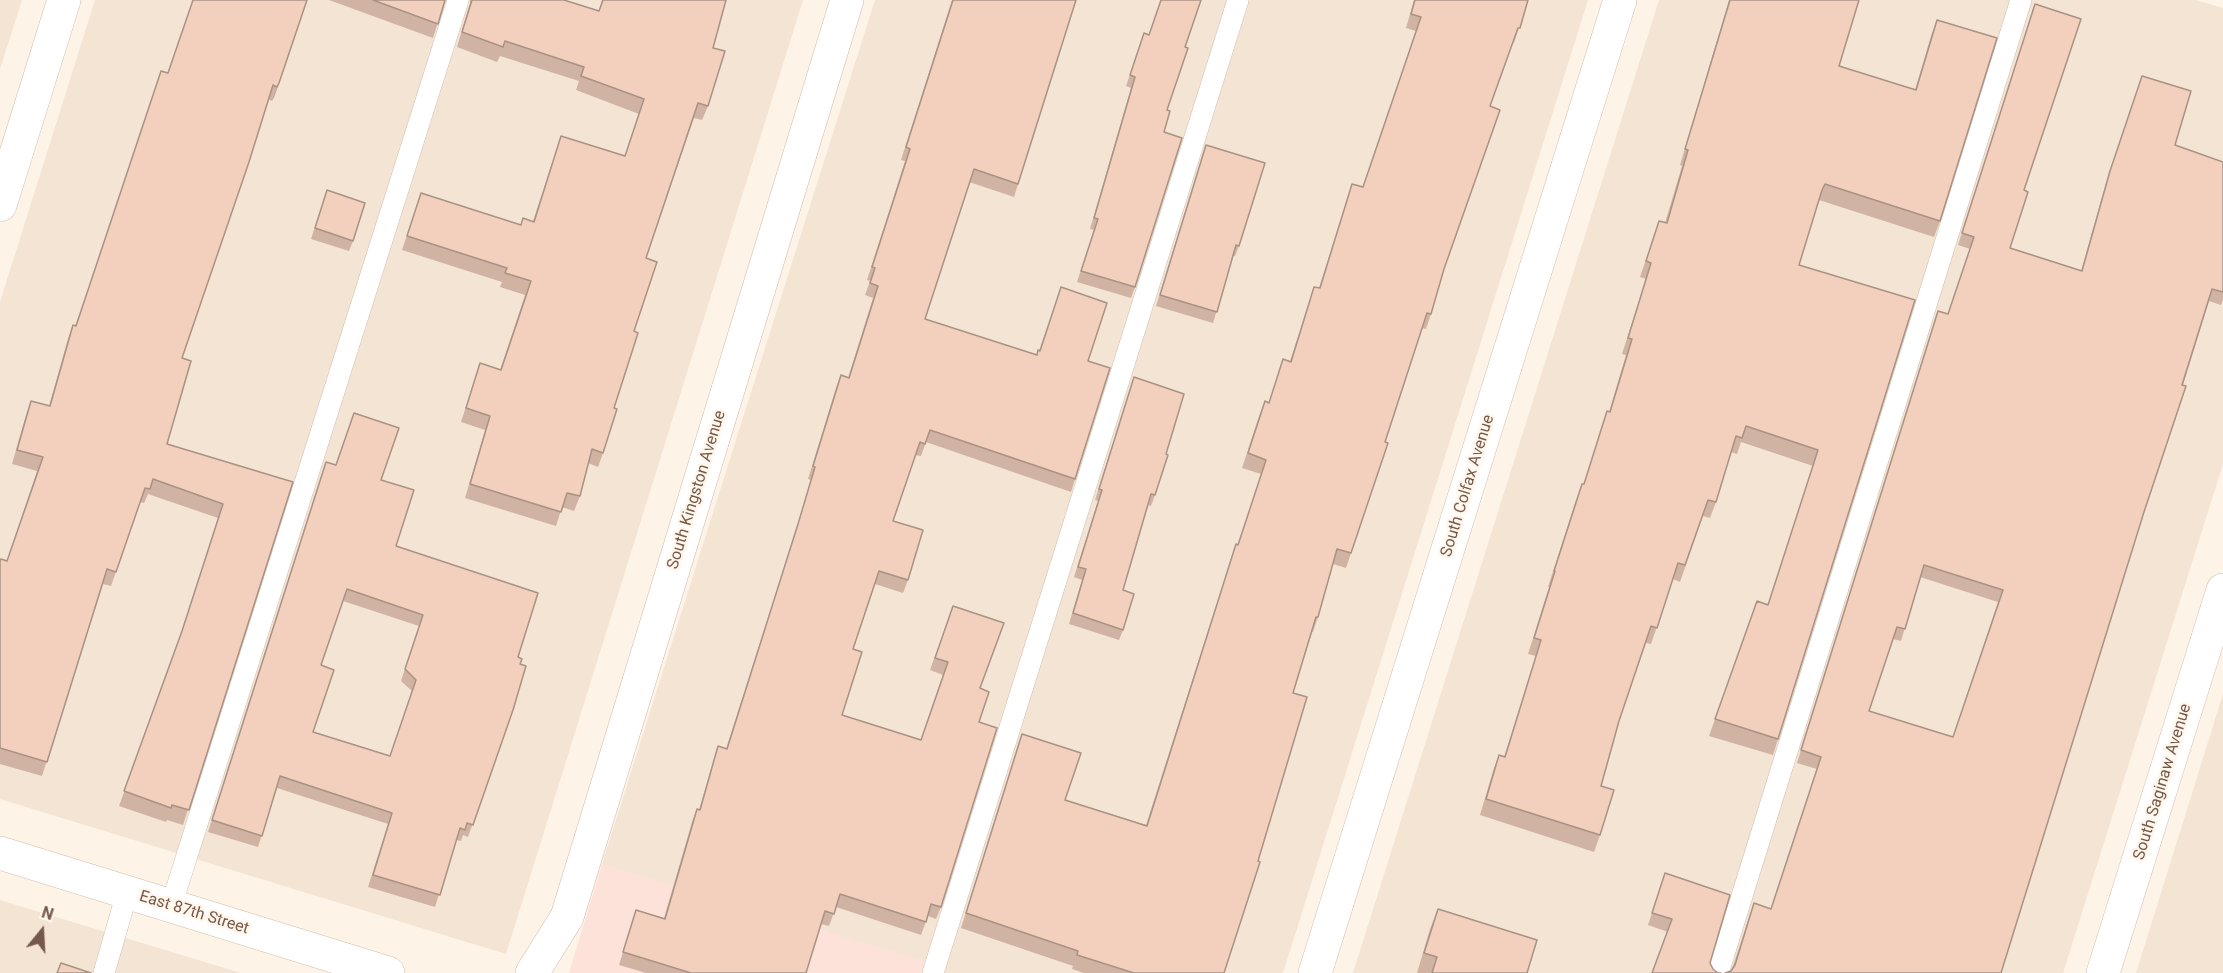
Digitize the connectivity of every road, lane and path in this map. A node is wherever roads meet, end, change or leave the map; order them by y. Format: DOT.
graph roads {
  1 [pos="64,0"];
  2 [pos="458,0"];
  3 [pos="847,0"];
  4 [pos="1238,0"];
  5 [pos="1620,0"];
  6 [pos="2022,0"];
  7 [pos="0,206"];
  8 [pos="2223,590"];
  9 [pos="0,853"];
  10 [pos="128,893"];
  11 [pos="171,906"];
  12 [pos="104,973"];
  13 [pos="388,973"];
  14 [pos="532,973"];
  15 [pos="933,973"];
  16 [pos="1315,973"];
  17 [pos="1718,973"];
  18 [pos="2103,973"];
  1 -- 7 [label="street"];
  2 -- 11 [label="lane"];
  3 -- 14 [label="street, South Kingston Avenue"];
  4 -- 15 [label="lane"];
  5 -- 16 [label="street, South Colfax Avenue"];
  6 -- 17 [label="lane"];
  8 -- 18 [label="street, South Saginaw Avenue"];
  9 -- 10 [label="street, East 87th Street"];
  10 -- 11 [label="street, East 87th Street"];
  10 -- 12 [label="lane"];
  11 -- 13 [label="street, East 87th Street"];
}
